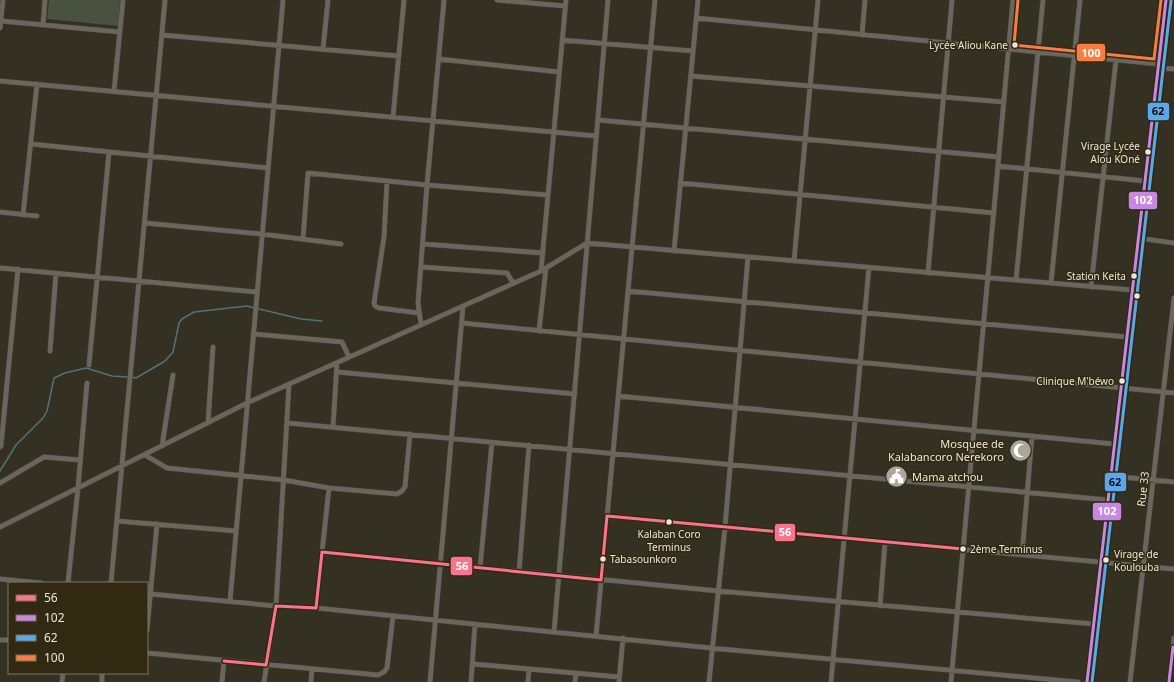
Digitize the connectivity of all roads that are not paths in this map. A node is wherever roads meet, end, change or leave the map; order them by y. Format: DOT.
graph roads {
  1 [pos="2,0"];
  2 [pos="45,0"];
  3 [pos="123,0"];
  4 [pos="166,0"];
  5 [pos="283,0"];
  6 [pos="328,0"];
  7 [pos="404,0"];
  8 [pos="444,0"];
  9 [pos="497,0"];
  10 [pos="566,0"];
  11 [pos="608,0"];
  12 [pos="655,0"];
  13 [pos="698,0"];
  14 [pos="818,0"];
  15 [pos="865,0"];
  16 [pos="952,0"];
  17 [pos="1013,0"];
  18 [pos="1043,0"];
  19 [pos="1080,0"];
  20 [pos="1166,0"];
  21 [pos="565,6"];
  22 [pos="696,18"];
  23 [pos="1,21"];
  24 [pos="43,25"];
  25 [pos="0,28"];
  26 [pos="816,30"];
  27 [pos="120,32"];
  28 [pos="162,35"];
  29 [pos="862,35"];
  30 [pos="562,40"];
  31 [pos="604,43"];
  32 [pos="949,43"];
  33 [pos="279,46"];
  34 [pos="651,48"];
  35 [pos="323,49"];
  36 [pos="1009,49"];
  37 [pos="693,51"];
  38 [pos="1038,52"];
  39 [pos="399,56"];
  40 [pos="1075,56"];
  41 [pos="439,59"];
  42 [pos="1116,60"];
  43 [pos="1158,66"];
  44 [pos="1174,69"];
  45 [pos="559,72"];
  46 [pos="691,76"];
  47 [pos="0,81"];
  48 [pos="37,84"];
  49 [pos="810,86"];
  50 [pos="114,91"];
  51 [pos="156,95"];
  52 [pos="944,97"];
  53 [pos="1004,102"];
  54 [pos="274,106"];
  55 [pos="393,118"];
  56 [pos="598,120"];
  57 [pos="434,121"];
  58 [pos="644,124"];
  59 [pos="686,128"];
  60 [pos="554,132"];
  61 [pos="596,136"];
  62 [pos="806,139"];
  63 [pos="31,144"];
  64 [pos="939,151"];
  65 [pos="109,152"];
  66 [pos="151,156"];
  67 [pos="999,157"];
  68 [pos="998,166"];
  69 [pos="268,168"];
  70 [pos="1027,169"];
  71 [pos="1063,173"];
  72 [pos="1103,177"];
  73 [pos="387,181"];
  74 [pos="1145,181"];
  75 [pos="680,182"];
  76 [pos="428,185"];
  77 [pos="548,194"];
  78 [pos="801,194"];
  79 [pos="934,208"];
  80 [pos="0,212"];
  81 [pos="994,213"];
  82 [pos="23,215"];
  83 [pos="36,216"];
  84 [pos="145,223"];
  85 [pos="262,234"];
  86 [pos="1138,238"];
  87 [pos="303,239"];
  88 [pos="1174,242"];
  89 [pos="587,243"];
  90 [pos="341,244"];
  91 [pos="423,244"];
  92 [pos="632,247"];
  93 [pos="674,251"];
  94 [pos="543,252"];
  95 [pos="748,257"];
  96 [pos="794,261"];
  97 [pos="421,267"];
  98 [pos="0,268"];
  99 [pos="868,268"];
  100 [pos="18,269"];
  101 [pos="544,269"];
  102 [pos="56,273"];
  103 [pos="928,273"];
  104 [pos="97,277"];
  105 [pos="988,278"];
  106 [pos="1016,280"];
  107 [pos="139,281"];
  108 [pos="513,283"];
  109 [pos="1051,283"];
  110 [pos="1091,287"];
  111 [pos="1132,290"];
  112 [pos="628,291"];
  113 [pos="257,292"];
  114 [pos="1174,298"];
  115 [pos="744,302"];
  116 [pos="463,306"];
  117 [pos="420,313"];
  118 [pos="864,313"];
  119 [pos="462,323"];
  120 [pos="421,324"];
  121 [pos="984,325"];
  122 [pos="539,331"];
  123 [pos="253,334"];
  124 [pos="580,335"];
  125 [pos="1127,337"];
  126 [pos="624,339"];
  127 [pos="213,347"];
  128 [pos="740,350"];
  129 [pos="50,351"];
  130 [pos="349,357"];
  131 [pos="860,362"];
  132 [pos="337,363"];
  133 [pos="89,366"];
  134 [pos="337,372"];
  135 [pos="979,374"];
  136 [pos="174,375"];
  137 [pos="87,383"];
  138 [pos="289,384"];
  139 [pos="456,384"];
  140 [pos="1121,388"];
  141 [pos="1163,392"];
  142 [pos="1174,393"];
  143 [pos="575,394"];
  144 [pos="618,396"];
  145 [pos="247,403"];
  146 [pos="736,408"];
  147 [pos="855,419"];
  148 [pos="287,422"];
  149 [pos="208,423"];
  150 [pos="333,427"];
  151 [pos="974,430"];
  152 [pos="410,434"];
  153 [pos="1032,436"];
  154 [pos="451,438"];
  155 [pos="492,442"];
  156 [pos="1114,444"];
  157 [pos="529,445"];
  158 [pos="162,446"];
  159 [pos="0,447"];
  160 [pos="570,449"];
  161 [pos="613,453"];
  162 [pos="145,455"];
  163 [pos="80,460"];
  164 [pos="730,464"];
  165 [pos="122,466"];
  166 [pos="241,475"];
  167 [pos="850,476"];
  168 [pos="1111,476"];
  169 [pos="284,480"];
  170 [pos="1153,480"];
  171 [pos="1174,482"];
  172 [pos="0,483"];
  173 [pos="969,487"];
  174 [pos="78,488"];
  175 [pos="329,488"];
  176 [pos="1028,492"];
  177 [pos="1108,500"];
  178 [pos="607,516"];
  179 [pos="117,521"];
  180 [pos="157,524"];
  181 [pos="0,527"];
  182 [pos="724,527"];
  183 [pos="236,531"];
  184 [pos="844,538"];
  185 [pos="885,542"];
  186 [pos="963,549"];
  187 [pos="322,552"];
  188 [pos="1022,555"];
  189 [pos="1101,562"];
  190 [pos="440,564"];
  191 [pos="1143,566"];
  192 [pos="480,568"];
  193 [pos="1174,568"];
  194 [pos="519,572"];
  195 [pos="559,576"];
  196 [pos="0,579"];
  197 [pos="601,580"];
  198 [pos="31,582"];
  199 [pos="68,582"];
  200 [pos="111,582"];
  201 [pos="718,591"];
  202 [pos="150,594"];
  203 [pos="230,601"];
  204 [pos="838,602"];
  205 [pos="276,606"];
  206 [pos="880,606"];
  207 [pos="316,608"];
  208 [pos="957,613"];
  209 [pos="393,616"];
  210 [pos="148,618"];
  211 [pos="435,620"];
  212 [pos="475,624"];
  213 [pos="1094,624"];
  214 [pos="554,632"];
  215 [pos="596,636"];
  216 [pos="623,638"];
  217 [pos="1174,638"];
  218 [pos="1173,647"];
  219 [pos="711,648"];
  220 [pos="148,653"];
  221 [pos="833,658"];
  222 [pos="224,661"];
  223 [pos="473,664"];
  224 [pos="266,665"];
  225 [pos="312,669"];
  226 [pos="530,669"];
  227 [pos="952,670"];
  228 [pos="576,673"];
  229 [pos="619,680"];
  230 [pos="222,682"];
  231 [pos="264,682"];
  232 [pos="311,682"];
  233 [pos="430,682"];
  234 [pos="471,682"];
  235 [pos="528,682"];
  236 [pos="575,682"];
  237 [pos="708,682"];
  238 [pos="831,682"];
  239 [pos="951,682"];
  240 [pos="1078,682"];
  241 [pos="1087,682"];
  242 [pos="1130,682"];
  243 [pos="1169,682"];
  1 -- 23 [label="street"];
  2 -- 24 [label="street"];
  3 -- 27 [label="street"];
  4 -- 28 [label="street"];
  5 -- 33 [label="street"];
  6 -- 35 [label="street"];
  7 -- 39 [label="street"];
  8 -- 41 [label="street"];
  9 -- 21 [label="street"];
  10 -- 21 [label="street"];
  11 -- 31 [label="street"];
  12 -- 34 [label="street"];
  13 -- 22 [label="street"];
  14 -- 26 [label="street"];
  15 -- 29 [label="street"];
  16 -- 32 [label="street"];
  17 -- 36 [label="street"];
  18 -- 38 [label="street"];
  19 -- 40 [label="street"];
  20 -- 43 [label="street"];
  21 -- 30 [label="street"];
  22 -- 26 [label="street"];
  22 -- 37 [label="street"];
  23 -- 24 [label="street"];
  23 -- 25 [label="street"];
  24 -- 27 [label="street"];
  26 -- 29 [label="street"];
  26 -- 49 [label="street"];
  27 -- 50 [label="street"];
  28 -- 33 [label="street"];
  28 -- 51 [label="street"];
  29 -- 32 [label="street"];
  30 -- 31 [label="street"];
  30 -- 45 [label="street"];
  31 -- 34 [label="street"];
  31 -- 56 [label="street"];
  32 -- 36 [label="street"];
  32 -- 52 [label="street"];
  33 -- 35 [label="street"];
  33 -- 54 [label="street"];
  34 -- 37 [label="street"];
  34 -- 58 [label="street"];
  35 -- 39 [label="street"];
  36 -- 38 [label="street"];
  36 -- 53 [label="street"];
  37 -- 46 [label="street"];
  38 -- 40 [label="street"];
  38 -- 70 [label="street"];
  39 -- 55 [label="street"];
  40 -- 42 [label="street"];
  40 -- 71 [label="street"];
  41 -- 45 [label="street"];
  41 -- 57 [label="street"];
  42 -- 43 [label="street"];
  42 -- 72 [label="street"];
  43 -- 44 [label="street"];
  43 -- 74 [label="street"];
  45 -- 60 [label="street"];
  46 -- 49 [label="street"];
  46 -- 59 [label="street"];
  47 -- 48 [label="street"];
  48 -- 50 [label="street"];
  48 -- 63 [label="street"];
  49 -- 52 [label="street"];
  49 -- 62 [label="street"];
  50 -- 51 [label="street"];
  51 -- 54 [label="street"];
  51 -- 66 [label="street"];
  52 -- 53 [label="street"];
  52 -- 64 [label="street"];
  53 -- 67 [label="street"];
  54 -- 55 [label="street"];
  54 -- 69 [label="street"];
  55 -- 57 [label="street"];
  56 -- 58 [label="street"];
  56 -- 61 [label="street"];
  57 -- 60 [label="street"];
  57 -- 76 [label="street"];
  58 -- 59 [label="street"];
  58 -- 92 [label="street"];
  59 -- 62 [label="street"];
  59 -- 75 [label="street"];
  60 -- 61 [label="street"];
  60 -- 77 [label="street"];
  61 -- 89 [label="street"];
  62 -- 64 [label="street"];
  62 -- 78 [label="street"];
  63 -- 65 [label="street"];
  63 -- 82 [label="street"];
  64 -- 67 [label="street"];
  64 -- 79 [label="street"];
  65 -- 66 [label="street"];
  65 -- 104 [label="street"];
  66 -- 69 [label="street"];
  66 -- 84 [label="street"];
  67 -- 68 [label="street"];
  68 -- 70 [label="street"];
  68 -- 81 [label="street"];
  69 -- 85 [label="street"];
  70 -- 71 [label="street"];
  70 -- 106 [label="street"];
  71 -- 72 [label="street"];
  71 -- 109 [label="street"];
  72 -- 74 [label="street"];
  72 -- 110 [label="street"];
  73 -- 76 [label="street"];
  73 -- 87 [label="street"];
  73 -- 117 [label="street"];
  74 -- 86 [label="street"];
  75 -- 78 [label="street"];
  75 -- 93 [label="street"];
  76 -- 77 [label="street"];
  76 -- 91 [label="street"];
  77 -- 94 [label="street"];
  78 -- 79 [label="street"];
  78 -- 96 [label="street"];
  79 -- 81 [label="street"];
  79 -- 103 [label="street"];
  80 -- 82 [label="street"];
  81 -- 105 [label="street"];
  82 -- 83 [label="street"];
  84 -- 85 [label="street"];
  84 -- 107 [label="street"];
  85 -- 87 [label="street"];
  85 -- 113 [label="street"];
  86 -- 88 [label="street"];
  86 -- 111 [label="street"];
  87 -- 90 [label="street"];
  89 -- 92 [label="street"];
  89 -- 101 [label="street"];
  89 -- 124 [label="street"];
  91 -- 94 [label="street"];
  91 -- 97 [label="street"];
  92 -- 93 [label="street"];
  92 -- 112 [label="street"];
  93 -- 95 [label="street"];
  94 -- 101 [label="street"];
  95 -- 96 [label="street"];
  95 -- 115 [label="street"];
  96 -- 99 [label="street"];
  97 -- 108 [label="street"];
  97 -- 117 [label="street"];
  98 -- 100 [label="street"];
  99 -- 103 [label="street"];
  99 -- 118 [label="street"];
  100 -- 102 [label="street"];
  100 -- 159 [label="street"];
  101 -- 108 [label="street"];
  101 -- 122 [label="street"];
  102 -- 104 [label="street"];
  102 -- 129 [label="street"];
  103 -- 105 [label="street"];
  104 -- 107 [label="street"];
  104 -- 133 [label="street"];
  105 -- 106 [label="street"];
  105 -- 121 [label="street"];
  106 -- 109 [label="street"];
  107 -- 113 [label="street"];
  107 -- 165 [label="street"];
  108 -- 116 [label="street"];
  109 -- 110 [label="street"];
  110 -- 111 [label="street"];
  111 -- 125 [label="street"];
  112 -- 115 [label="street"];
  112 -- 126 [label="street"];
  113 -- 123 [label="street"];
  114 -- 141 [label="street, Rue 33"];
  115 -- 118 [label="street"];
  115 -- 128 [label="street"];
  116 -- 119 [label="street"];
  116 -- 120 [label="street"];
  117 -- 120 [label="street"];
  118 -- 121 [label="street"];
  118 -- 131 [label="street"];
  119 -- 122 [label="street"];
  119 -- 139 [label="street"];
  120 -- 130 [label="street"];
  121 -- 125 [label="street"];
  121 -- 135 [label="street"];
  122 -- 124 [label="street"];
  123 -- 130 [label="street"];
  123 -- 145 [label="street"];
  124 -- 126 [label="street"];
  124 -- 143 [label="street"];
  125 -- 140 [label="street"];
  126 -- 128 [label="street"];
  126 -- 144 [label="street"];
  127 -- 149 [label="street"];
  128 -- 131 [label="street"];
  128 -- 146 [label="street"];
  130 -- 132 [label="street"];
  131 -- 135 [label="street"];
  131 -- 147 [label="street"];
  132 -- 134 [label="street"];
  132 -- 138 [label="street"];
  134 -- 139 [label="street"];
  134 -- 150 [label="street"];
  135 -- 140 [label="street"];
  135 -- 151 [label="street"];
  136 -- 158 [label="street"];
  137 -- 163 [label="street"];
  138 -- 145 [label="street"];
  138 -- 148 [label="street"];
  139 -- 143 [label="street"];
  139 -- 154 [label="street"];
  140 -- 141 [label="street"];
  140 -- 156 [label="street"];
  141 -- 142 [label="street"];
  141 -- 170 [label="street, Rue 33"];
  143 -- 160 [label="street"];
  144 -- 146 [label="street"];
  144 -- 161 [label="street"];
  145 -- 149 [label="street"];
  145 -- 166 [label="street"];
  146 -- 147 [label="street"];
  146 -- 164 [label="street"];
  147 -- 151 [label="street"];
  147 -- 167 [label="street"];
  148 -- 150 [label="street"];
  148 -- 169 [label="street"];
  149 -- 158 [label="street"];
  150 -- 152 [label="street"];
  151 -- 153 [label="street"];
  151 -- 173 [label="street"];
  152 -- 154 [label="street"];
  152 -- 175 [label="street"];
  153 -- 156 [label="street"];
  153 -- 176 [label="street"];
  154 -- 155 [label="street"];
  154 -- 190 [label="street"];
  155 -- 157 [label="street"];
  155 -- 192 [label="street"];
  156 -- 168 [label="street"];
  157 -- 160 [label="street"];
  157 -- 194 [label="street"];
  158 -- 162 [label="street"];
  160 -- 161 [label="street"];
  160 -- 195 [label="street"];
  161 -- 164 [label="street"];
  161 -- 178 [label="street"];
  162 -- 165 [label="street"];
  162 -- 166 [label="street"];
  163 -- 172 [label="street"];
  163 -- 174 [label="street"];
  164 -- 167 [label="street"];
  164 -- 182 [label="street"];
  165 -- 174 [label="street"];
  165 -- 179 [label="street"];
  166 -- 169 [label="street"];
  166 -- 183 [label="street"];
  167 -- 173 [label="street"];
  167 -- 184 [label="street"];
  168 -- 170 [label="street"];
  168 -- 177 [label="street"];
  169 -- 175 [label="street"];
  169 -- 205 [label="street"];
  170 -- 171 [label="street"];
  170 -- 191 [label="street, Rue 33"];
  173 -- 176 [label="street"];
  173 -- 186 [label="street"];
  174 -- 181 [label="street"];
  174 -- 199 [label="street"];
  175 -- 187 [label="street"];
  176 -- 177 [label="street"];
  176 -- 188 [label="street"];
  177 -- 189 [label="street"];
  178 -- 182 [label="street"];
  178 -- 197 [label="street"];
  179 -- 180 [label="street"];
  179 -- 200 [label="street"];
  180 -- 183 [label="street"];
  180 -- 202 [label="street"];
  182 -- 184 [label="street"];
  182 -- 201 [label="street"];
  183 -- 203 [label="street"];
  184 -- 185 [label="street"];
  184 -- 204 [label="street"];
  185 -- 186 [label="street"];
  185 -- 206 [label="street"];
  186 -- 188 [label="street"];
  186 -- 208 [label="street"];
  187 -- 190 [label="street"];
  187 -- 207 [label="street"];
  188 -- 189 [label="street"];
  189 -- 191 [label="street"];
  189 -- 213 [label="street"];
  190 -- 192 [label="street"];
  190 -- 211 [label="street"];
  191 -- 193 [label="street"];
  191 -- 242 [label="street, Rue 33"];
  192 -- 194 [label="street"];
  194 -- 195 [label="street"];
  195 -- 197 [label="street"];
  195 -- 214 [label="street"];
  196 -- 198 [label="street"];
  197 -- 201 [label="street"];
  197 -- 215 [label="street"];
  201 -- 204 [label="street"];
  201 -- 219 [label="street"];
  202 -- 203 [label="street"];
  202 -- 210 [label="street"];
  203 -- 205 [label="street"];
  204 -- 206 [label="street"];
  204 -- 221 [label="street"];
  205 -- 207 [label="street"];
  205 -- 224 [label="street"];
  206 -- 208 [label="street"];
  207 -- 209 [label="street"];
  208 -- 213 [label="street"];
  208 -- 227 [label="street"];
  209 -- 211 [label="street"];
  209 -- 225 [label="street"];
  211 -- 212 [label="street"];
  211 -- 233 [label="street"];
  212 -- 214 [label="street"];
  212 -- 223 [label="street"];
  213 -- 241 [label="street"];
  214 -- 215 [label="street"];
  215 -- 216 [label="street"];
  216 -- 219 [label="street"];
  216 -- 229 [label="street"];
  217 -- 218 [label="street"];
  218 -- 243 [label="street"];
  219 -- 221 [label="street"];
  219 -- 237 [label="street"];
  220 -- 222 [label="street"];
  221 -- 227 [label="street"];
  221 -- 238 [label="street"];
  222 -- 224 [label="street"];
  222 -- 230 [label="street"];
  223 -- 226 [label="street"];
  223 -- 234 [label="street"];
  224 -- 225 [label="street"];
  224 -- 231 [label="street"];
  225 -- 232 [label="street"];
  226 -- 228 [label="street"];
  226 -- 235 [label="street"];
  227 -- 239 [label="street"];
  227 -- 240 [label="street"];
  228 -- 229 [label="street"];
  228 -- 236 [label="street"];
}
